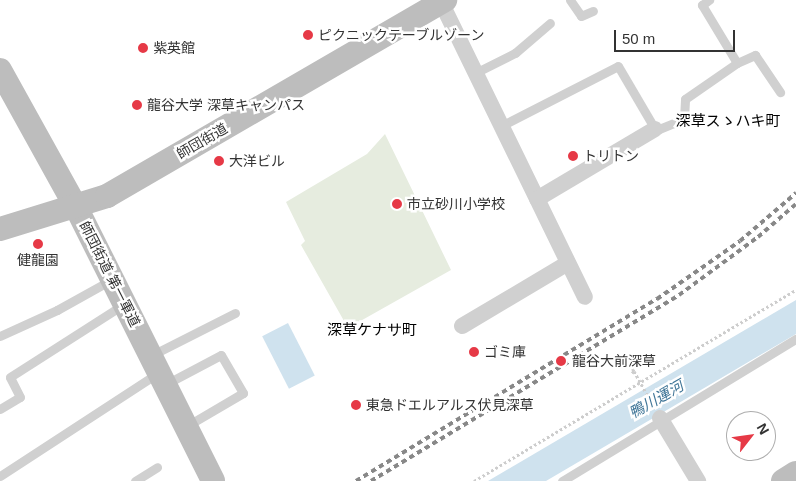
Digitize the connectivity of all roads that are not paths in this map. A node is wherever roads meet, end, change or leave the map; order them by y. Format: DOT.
graph roads {
  1 [pos="570,0"];
  2 [pos="709,0"];
  3 [pos="443,1"];
  4 [pos="593,11"];
  5 [pos="550,23"];
  6 [pos="737,63"];
  7 [pos="0,70"];
  8 [pos="475,73"];
  9 [pos="780,92"];
  10 [pos="501,126"];
  11 [pos="655,129"];
  12 [pos="537,198"];
  13 [pos="76,207"];
  14 [pos="0,229"];
  15 [pos="568,263"];
  16 [pos="113,279"];
  17 [pos="585,297"];
  18 [pos="125,303"];
  19 [pos="235,313"];
  20 [pos="462,326"];
  21 [pos="0,336"];
  22 [pos="796,339"];
  23 [pos="159,370"];
  24 [pos="0,409"];
  25 [pos="661,420"];
  26 [pos="186,426"];
  27 [pos="157,467"];
  28 [pos="796,473"];
  29 [pos="0,476"];
  30 [pos="135,481"];
  31 [pos="213,481"];
  32 [pos="562,481"];
  33 [pos="698,481"];
  34 [pos="783,481"];
  1 -- 4 [label="lane"];
  2 -- 6 [label="lane"];
  3 -- 8 [label="street"];
  3 -- 13 [label="street, 師団街道"];
  5 -- 8 [label="lane"];
  6 -- 9 [label="lane"];
  6 -- 11 [label="lane"];
  7 -- 13 [label="street, 師団街道 第一軍道"];
  8 -- 10 [label="street"];
  10 -- 11 [label="lane"];
  10 -- 12 [label="street"];
  11 -- 12 [label="street"];
  12 -- 15 [label="street"];
  13 -- 14 [label="street, 師団街道"];
  13 -- 16 [label="street, 師団街道 第一軍道"];
  15 -- 17 [label="street"];
  15 -- 20 [label="street"];
  16 -- 18 [label="street, 師団街道 第一軍道"];
  16 -- 21 [label="lane"];
  18 -- 23 [label="street, 師団街道 第一軍道"];
  18 -- 24 [label="lane"];
  19 -- 23 [label="lane"];
  22 -- 25 [label="lane"];
  23 -- 26 [label="street, 師団街道 第一軍道"];
  23 -- 26 [label="lane"];
  23 -- 29 [label="lane"];
  25 -- 32 [label="lane"];
  25 -- 33 [label="street"];
  26 -- 31 [label="street, 師団街道 第一軍道"];
  27 -- 30 [label="lane"];
  28 -- 34 [label="street"];
}
